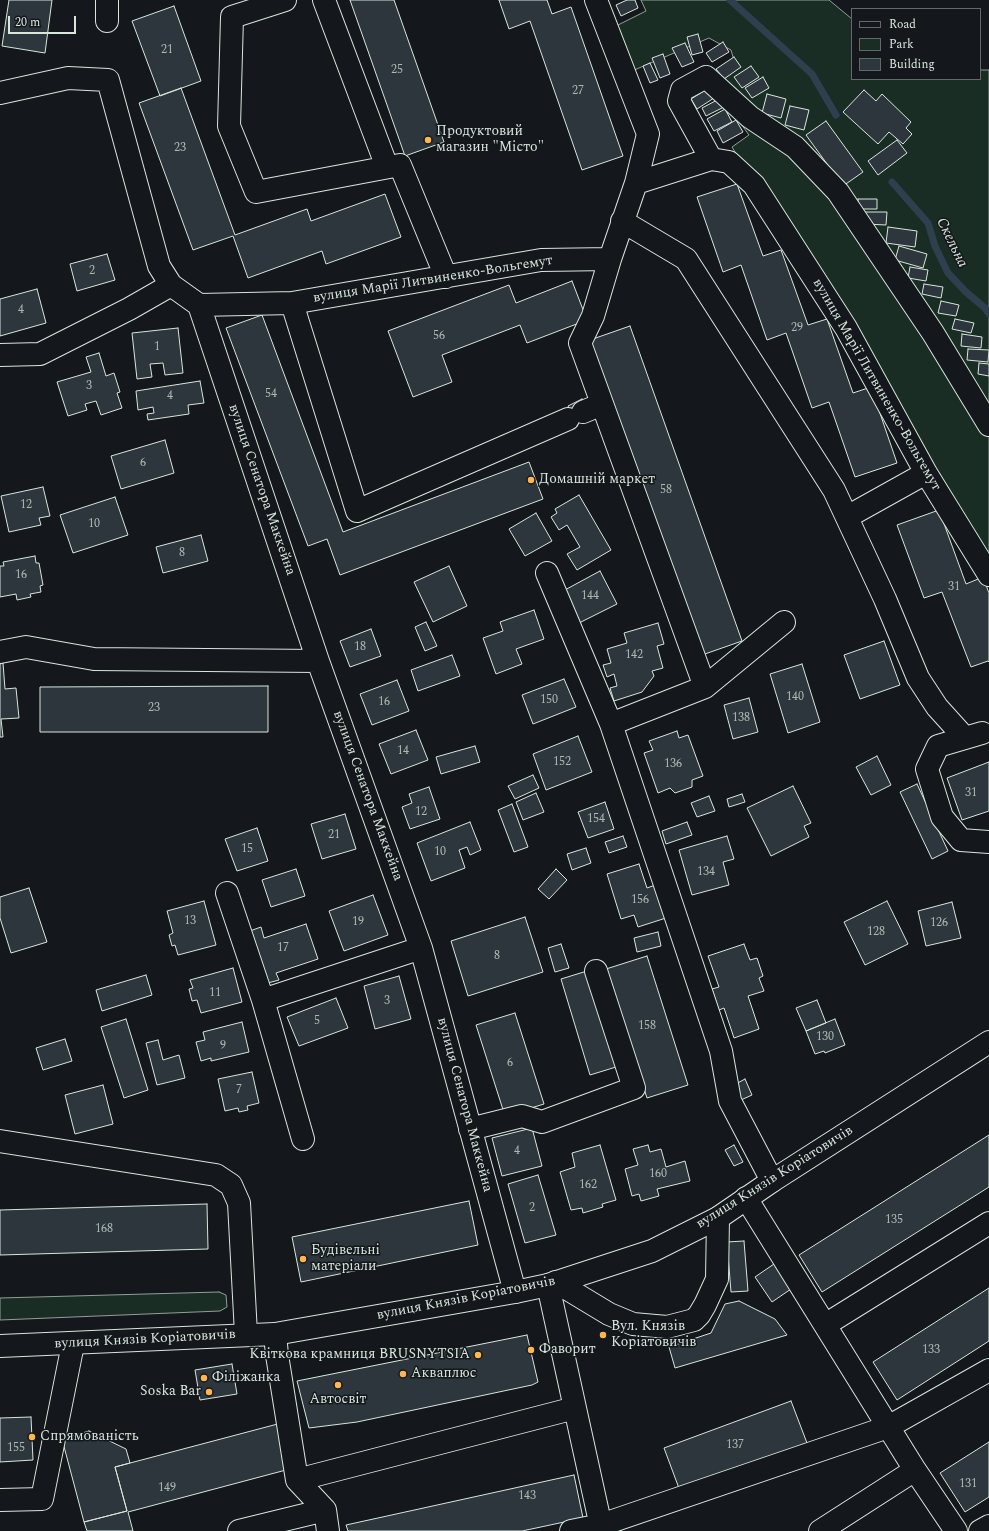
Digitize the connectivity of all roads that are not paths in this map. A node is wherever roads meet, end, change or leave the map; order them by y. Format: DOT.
graph roads {
  1 [pos="285,0"];
  2 [pos="324,0"];
  3 [pos="596,0"];
  4 [pos="0,93"];
  5 [pos="711,159"];
  6 [pos="387,167"];
  7 [pos="636,183"];
  8 [pos="622,221"];
  9 [pos="610,259"];
  10 [pos="446,277"];
  11 [pos="171,285"];
  12 [pos="292,303"];
  13 [pos="199,305"];
  14 [pos="0,355"];
  15 [pos="584,412"];
  16 [pos="989,425"];
  17 [pos="926,473"];
  18 [pos="847,517"];
  19 [pos="547,573"];
  20 [pos="989,575"];
  21 [pos="784,622"];
  22 [pos="2,648"];
  23 [pos="318,661"];
  24 [pos="705,687"];
  25 [pos="612,724"];
  26 [pos="989,842"];
  27 [pos="227,893"];
  28 [pos="421,948"];
  29 [pos="596,971"];
  30 [pos="263,1000"];
  31 [pos="989,1042"];
  32 [pos="470,1129"];
  33 [pos="303,1139"];
  34 [pos="0,1141"];
  35 [pos="772,1180"];
  36 [pos="746,1198"];
  37 [pos="718,1218"];
  38 [pos="989,1223"];
  39 [pos="552,1283"];
  40 [pos="515,1292"];
  41 [pos="825,1325"];
  42 [pos="246,1334"];
  43 [pos="275,1334"];
  44 [pos="73,1344"];
  45 [pos="0,1346"];
  46 [pos="989,1370"];
  47 [pos="575,1408"];
  48 [pos="888,1427"];
  49 [pos="915,1470"];
  50 [pos="297,1480"];
  51 [pos="0,1500"];
  52 [pos="326,1521"];
  53 [pos="989,1526"];
  54 [pos="601,1528"];
  55 [pos="239,1531"];
  56 [pos="571,1531"];
  57 [pos="820,1531"];
  58 [pos="956,1531"];
  59 [pos="980,1531"];
  1 -- 6 [label="street"];
  2 -- 6 [label="street"];
  3 -- 7 [label="street"];
  4 -- 11 [label="street"];
  5 -- 7 [label="street, вулиця Марії Литвиненко-Вольгемут"];
  5 -- 16 [label="street"];
  5 -- 17 [label="street, вулиця Марії Литвиненко-Вольгемут"];
  6 -- 10 [label="street"];
  7 -- 8 [label="street"];
  8 -- 9 [label="street"];
  8 -- 18 [label="street"];
  9 -- 10 [label="street, вулиця Марії Литвиненко-Вольгемут"];
  9 -- 15 [label="street"];
  10 -- 12 [label="street, вулиця Марії Литвиненко-Вольгемут"];
  11 -- 13 [label="street"];
  11 -- 14 [label="street"];
  12 -- 13 [label="street, вулиця Марії Литвиненко-Вольгемут"];
  12 -- 15 [label="street"];
  13 -- 23 [label="street, вулиця Сенатора Маккейна"];
  15 -- 24 [label="street"];
  17 -- 18 [label="street"];
  17 -- 20 [label="street, вулиця Марії Литвиненко-Вольгемут"];
  18 -- 26 [label="street"];
  19 -- 25 [label="street"];
  21 -- 24 [label="street"];
  22 -- 23 [label="street"];
  23 -- 28 [label="street, вулиця Сенатора Маккейна"];
  24 -- 25 [label="street"];
  25 -- 35 [label="street"];
  27 -- 30 [label="street"];
  28 -- 30 [label="street"];
  28 -- 32 [label="street, вулиця Сенатора Маккейна"];
  29 -- 32 [label="street"];
  30 -- 33 [label="street"];
  31 -- 35 [label="street, вулиця Князів Коріатовичів"];
  32 -- 40 [label="street, вулиця Сенатора Маккейна"];
  34 -- 42 [label="street"];
  35 -- 36 [label="street, вулиця Князів Коріатовичів"];
  36 -- 37 [label="street, вулиця Князів Коріатовичів"];
  36 -- 41 [label="street"];
  37 -- 39 [label="street, вулиця Князів Коріатовичів"];
  37 -- 39 [label="street"];
  38 -- 41 [label="street"];
  39 -- 40 [label="street, вулиця Князів Коріатовичів"];
  39 -- 47 [label="street"];
  40 -- 43 [label="street, вулиця Князів Коріатовичів"];
  41 -- 48 [label="street"];
  42 -- 43 [label="street, вулиця Князів Коріатовичів"];
  42 -- 44 [label="street, вулиця Князів Коріатовичів"];
  43 -- 50 [label="street"];
  44 -- 45 [label="street, вулиця Князів Коріатовичів"];
  44 -- 51 [label="street"];
  46 -- 48 [label="street"];
  47 -- 50 [label="street"];
  47 -- 54 [label="street"];
  48 -- 49 [label="street"];
  48 -- 54 [label="street"];
  49 -- 57 [label="street"];
  49 -- 58 [label="street"];
  50 -- 52 [label="street"];
  52 -- 55 [label="street"];
  53 -- 59 [label="street"];
  54 -- 56 [label="street"];
}
